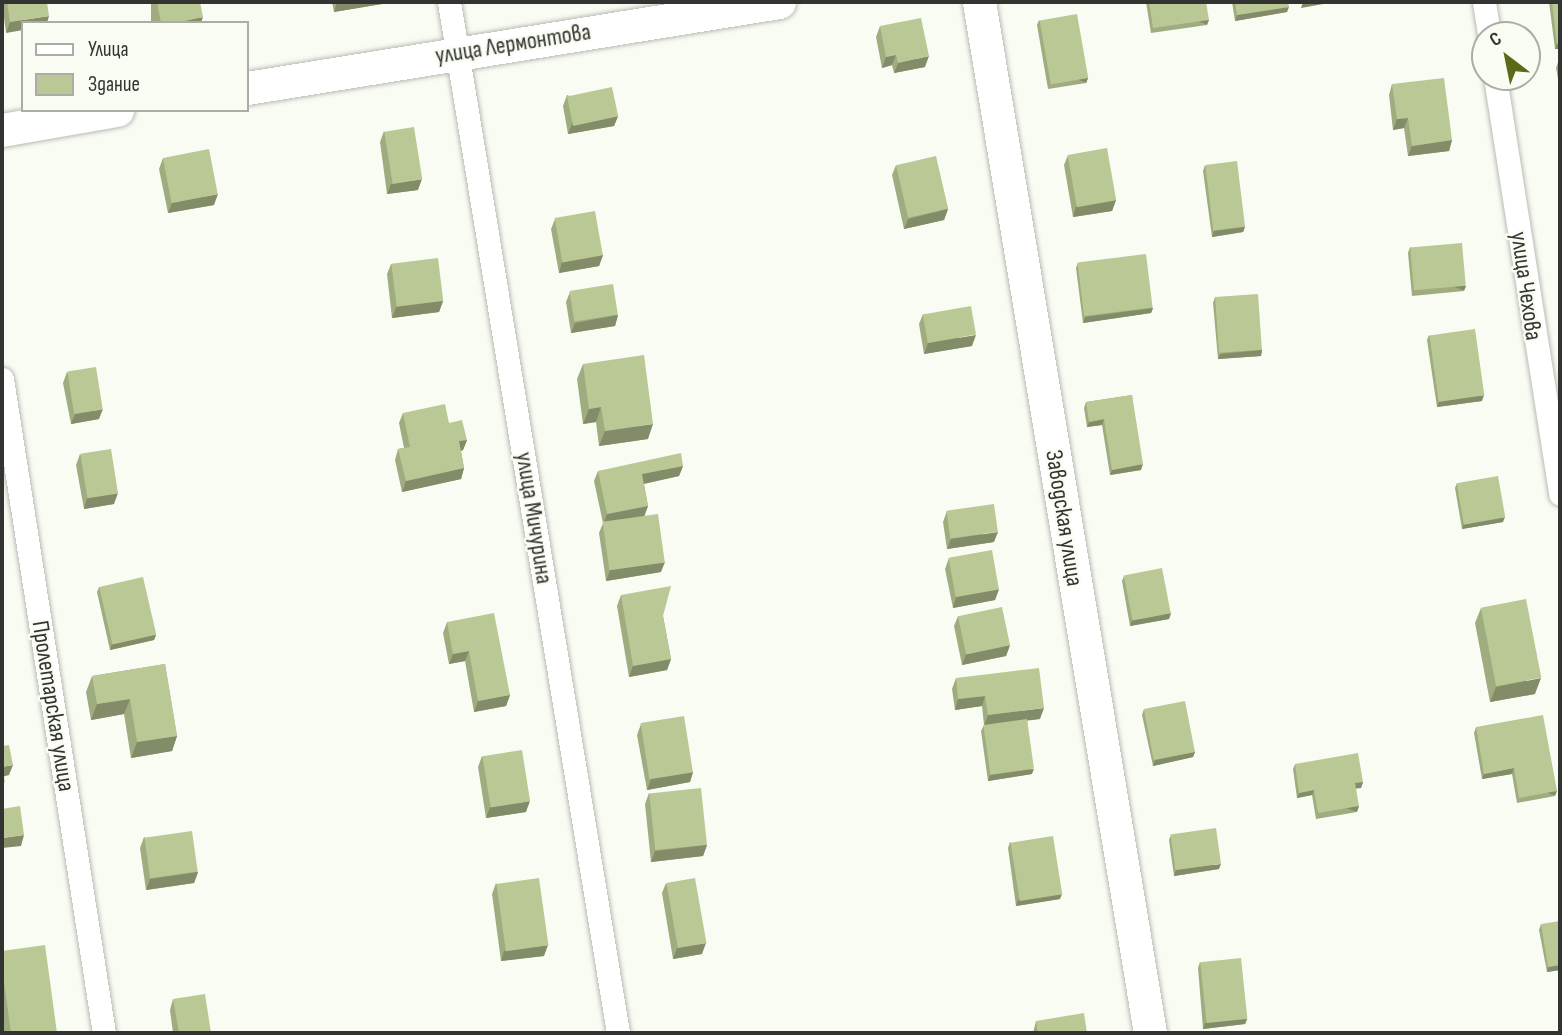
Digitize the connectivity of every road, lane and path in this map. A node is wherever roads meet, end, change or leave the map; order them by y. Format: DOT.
graph roads {
  1 [pos="449,2"];
  2 [pos="779,2"];
  3 [pos="979,2"];
  4 [pos="1484,2"];
  5 [pos="1487,21"];
  6 [pos="457,52"];
  7 [pos="248,88"];
  8 [pos="1497,91"];
  9 [pos="106,112"];
  10 [pos="2,130"];
  11 [pos="2,379"];
  12 [pos="1560,494"];
  13 [pos="104,1033"];
  14 [pos="618,1033"];
  15 [pos="1150,1033"];
  1 -- 6 [label="street, улица Мичурина"];
  2 -- 6 [label="street, улица Лермонтова"];
  3 -- 15 [label="street, Заводская улица"];
  4 -- 5 [label="street"];
  6 -- 7 [label="street, улица Лермонтова"];
  6 -- 14 [label="street, улица Мичурина"];
  8 -- 12 [label="street, улица Чехова"];
  9 -- 10 [label="street"];
  11 -- 13 [label="street, Пролетарская улица"];
}
